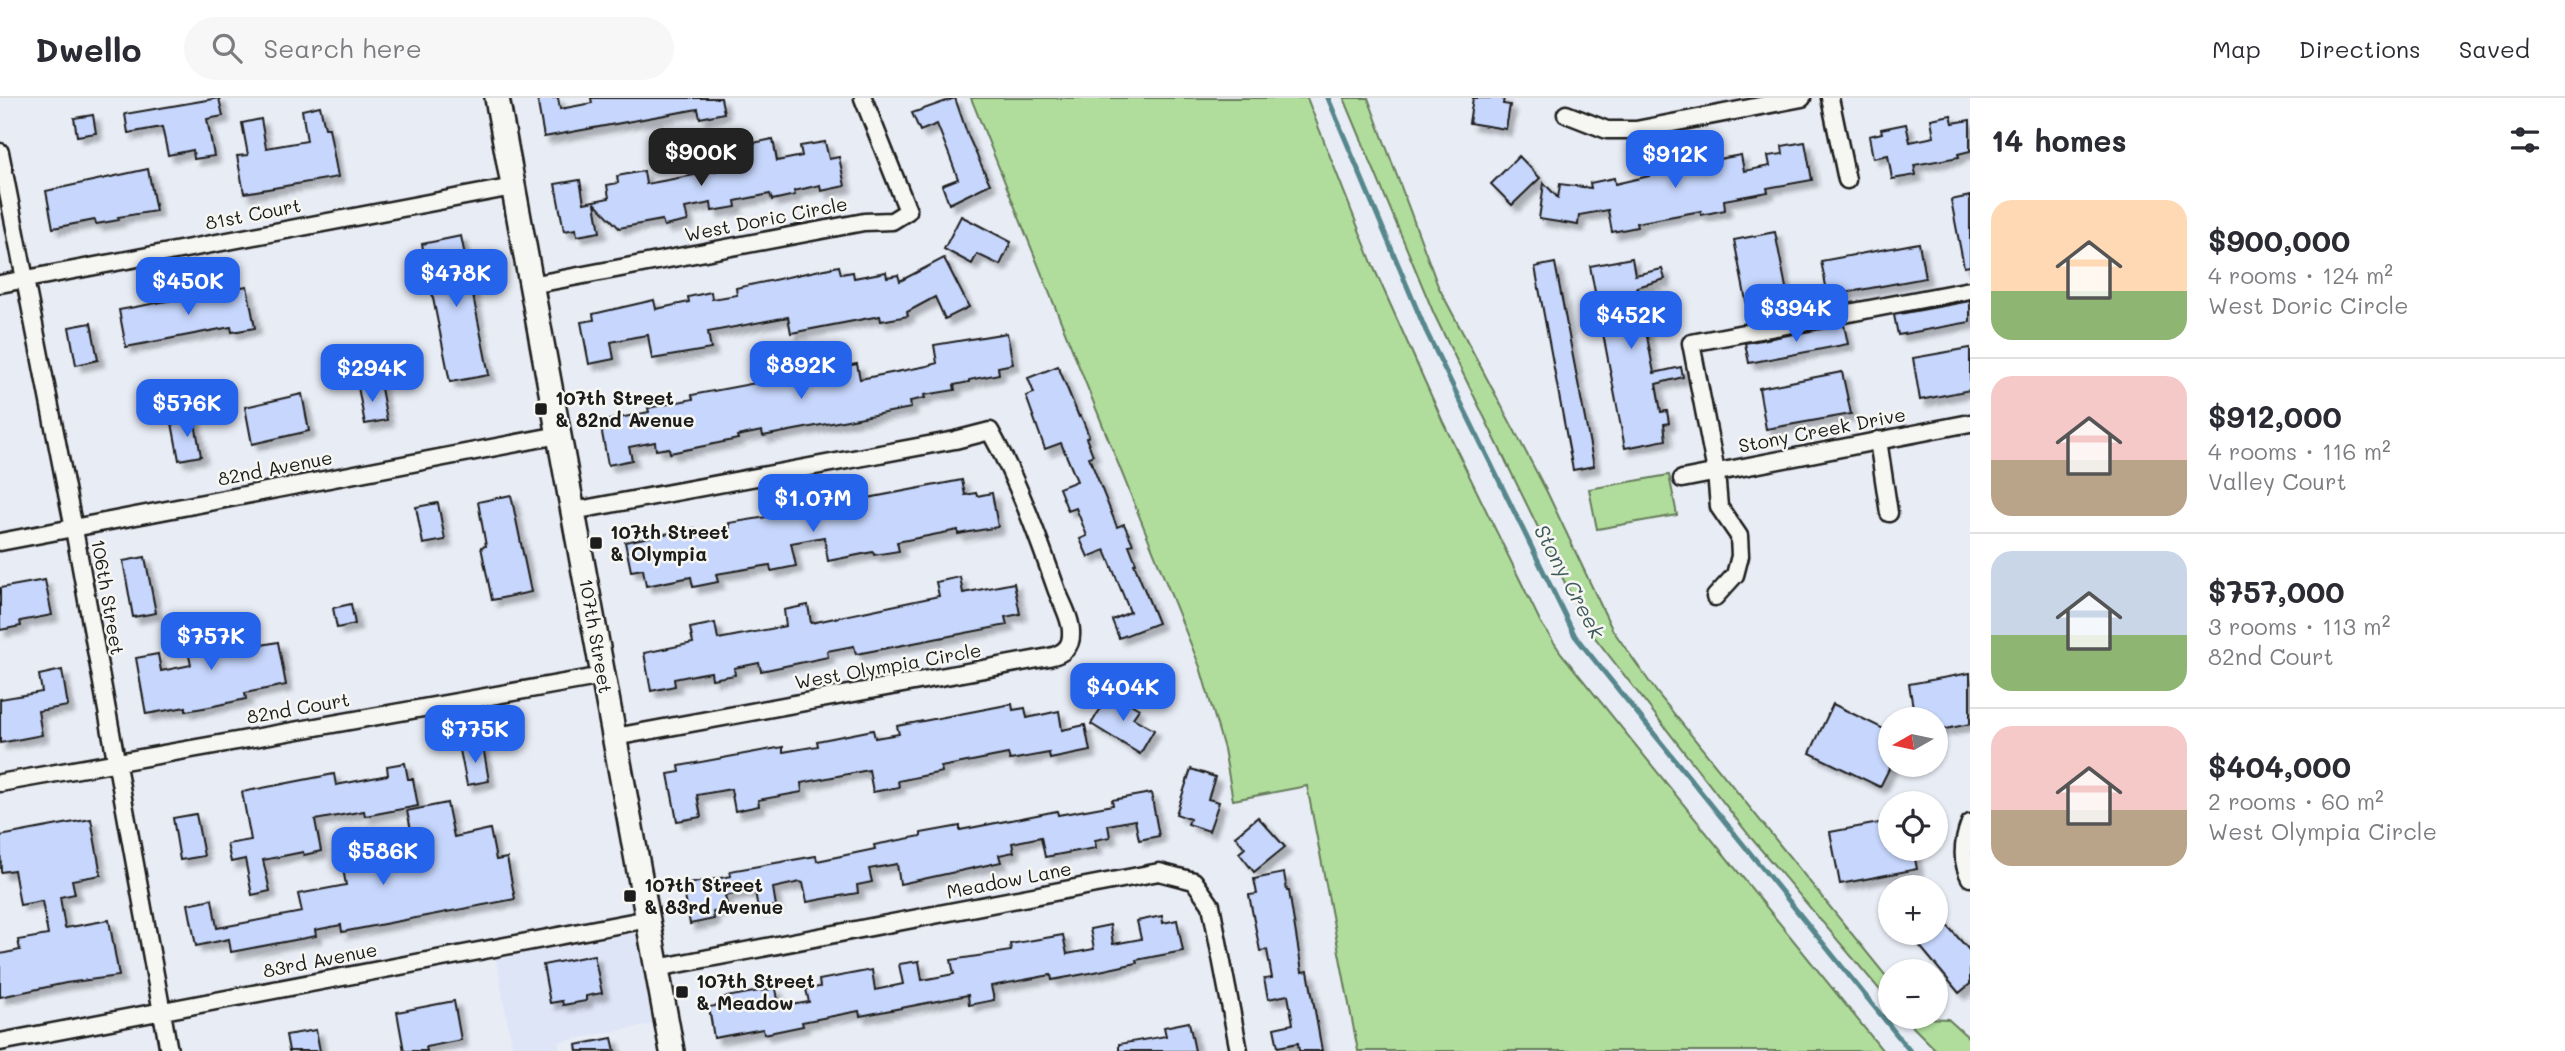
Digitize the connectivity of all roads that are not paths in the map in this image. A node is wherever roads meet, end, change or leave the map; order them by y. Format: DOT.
graph roads {
  1 [pos="497,98"];
  2 [pos="863,98"];
  3 [pos="1802,98"];
  4 [pos="1830,98"];
  5 [pos="1566,114"];
  6 [pos="0,152"];
  7 [pos="1847,180"];
  8 [pos="513,187"];
  9 [pos="24,280"];
  10 [pos="0,284"];
  11 [pos="531,285"];
  12 [pos="1970,290"];
  13 [pos="1970,423"];
  14 [pos="559,435"];
  15 [pos="1878,440"];
  16 [pos="1716,472"];
  17 [pos="1682,479"];
  18 [pos="573,511"];
  19 [pos="1889,513"];
  20 [pos="74,529"];
  21 [pos="0,542"];
  22 [pos="1715,597"];
  23 [pos="603,677"];
  24 [pos="615,737"];
  25 [pos="117,761"];
  26 [pos="0,783"];
  27 [pos="1970,823"];
  28 [pos="1970,878"];
  29 [pos="648,919"];
  30 [pos="657,968"];
  31 [pos="162,1012"];
  32 [pos="0,1042"];
  33 [pos="169,1051"];
  34 [pos="672,1051"];
  35 [pos="1238,1051"];
  1 -- 8 [label="street, 107th Street"];
  2 -- 11 [label="street, West Doric Circle"];
  3 -- 5 [label="street"];
  4 -- 7 [label="street"];
  6 -- 9 [label="street, 106th Street"];
  8 -- 9 [label="street, 81st Court"];
  8 -- 11 [label="street, 107th Street"];
  9 -- 10 [label="street, 81st Court"];
  9 -- 20 [label="street, 106th Street"];
  11 -- 14 [label="street, 107th Street"];
  12 -- 16 [label="street"];
  13 -- 15 [label="street, Stony Creek Drive"];
  14 -- 18 [label="street, 107th Street"];
  14 -- 20 [label="street, 82nd Avenue"];
  15 -- 16 [label="street, Stony Creek Drive"];
  15 -- 19 [label="street"];
  16 -- 17 [label="street, Stony Creek Drive"];
  16 -- 22 [label="street"];
  18 -- 23 [label="street, 107th Street"];
  18 -- 24 [label="street, West Olympia Circle"];
  20 -- 21 [label="street, 82nd Avenue"];
  20 -- 25 [label="street, 106th Street"];
  23 -- 24 [label="street, 107th Street"];
  23 -- 25 [label="street, 82nd Court"];
  24 -- 29 [label="street, 107th Street"];
  25 -- 26 [label="street, 82nd Court"];
  25 -- 31 [label="street, 106th Street"];
  27 -- 28 [label="street"];
  29 -- 30 [label="street, 107th Street"];
  29 -- 31 [label="street, 83rd Avenue"];
  30 -- 34 [label="street, 107th Street"];
  30 -- 35 [label="street, Meadow Lane"];
  31 -- 32 [label="street, 83rd Avenue"];
  31 -- 33 [label="street, 106th Street"];
}
